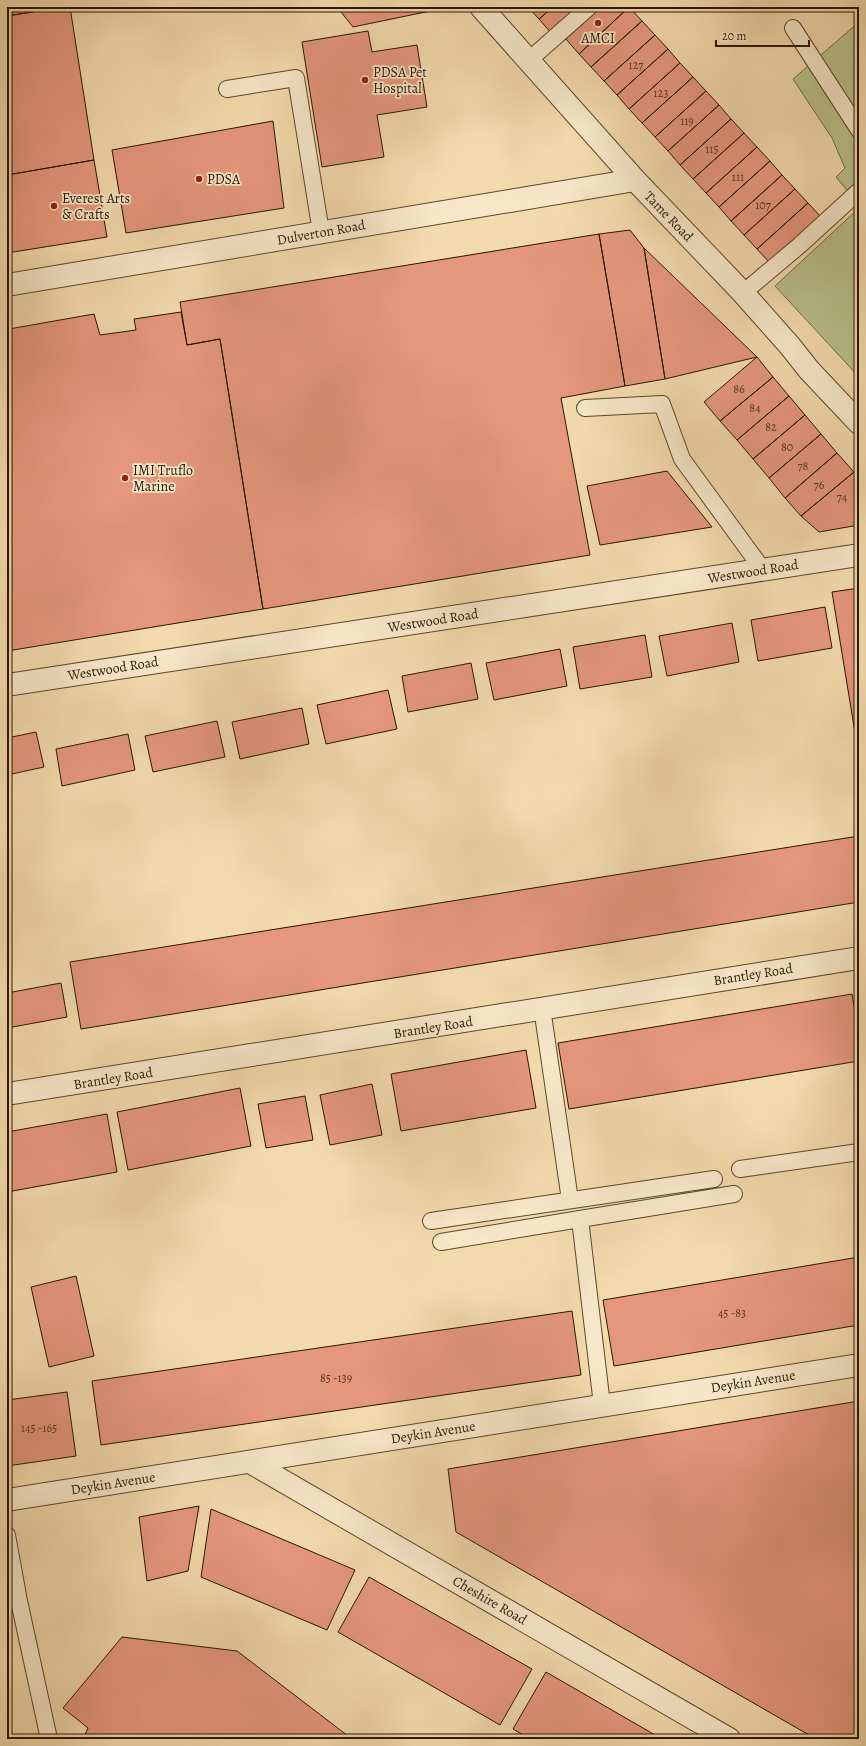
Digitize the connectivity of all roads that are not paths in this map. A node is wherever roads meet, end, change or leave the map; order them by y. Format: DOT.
graph roads {
  1 [pos="481,7"];
  2 [pos="589,7"];
  3 [pos="793,28"];
  4 [pos="528,61"];
  5 [pos="227,88"];
  6 [pos="859,130"];
  7 [pos="635,180"];
  8 [pos="859,191"];
  9 [pos="321,232"];
  10 [pos="7,285"];
  11 [pos="743,293"];
  12 [pos="585,408"];
  13 [pos="859,423"];
  14 [pos="859,555"];
  15 [pos="763,570"];
  16 [pos="7,685"];
  17 [pos="859,960"];
  18 [pos="542,1008"];
  19 [pos="7,1094"];
  20 [pos="859,1152"];
  21 [pos="740,1169"];
  22 [pos="714,1179"];
  23 [pos="734,1194"];
  24 [pos="570,1200"];
  25 [pos="580,1219"];
  26 [pos="431,1221"];
  27 [pos="441,1242"];
  28 [pos="859,1365"];
  29 [pos="602,1406"];
  30 [pos="250,1462"];
  31 [pos="7,1500"];
  32 [pos="7,1535"];
  33 [pos="49,1739"];
  34 [pos="729,1739"];
  1 -- 4 [label="street, Tame Road"];
  2 -- 4 [label="lane"];
  3 -- 6 [label="lane"];
  4 -- 7 [label="street, Tame Road"];
  5 -- 9 [label="lane"];
  7 -- 9 [label="street, Dulverton Road"];
  7 -- 11 [label="street, Tame Road"];
  8 -- 11 [label="lane"];
  9 -- 10 [label="street, Dulverton Road"];
  11 -- 13 [label="street, Tame Road"];
  12 -- 15 [label="lane"];
  14 -- 15 [label="street, Westwood Road"];
  15 -- 16 [label="street, Westwood Road"];
  17 -- 18 [label="street, Brantley Road"];
  18 -- 19 [label="street, Brantley Road"];
  18 -- 24 [label="lane"];
  20 -- 21 [label="lane"];
  22 -- 24 [label="lane"];
  23 -- 25 [label="lane"];
  24 -- 26 [label="lane"];
  25 -- 27 [label="lane"];
  25 -- 29 [label="lane"];
  28 -- 29 [label="street, Deykin Avenue"];
  29 -- 30 [label="street, Deykin Avenue"];
  30 -- 31 [label="street, Deykin Avenue"];
  30 -- 34 [label="street, Cheshire Road"];
  32 -- 33 [label="lane"];
}
